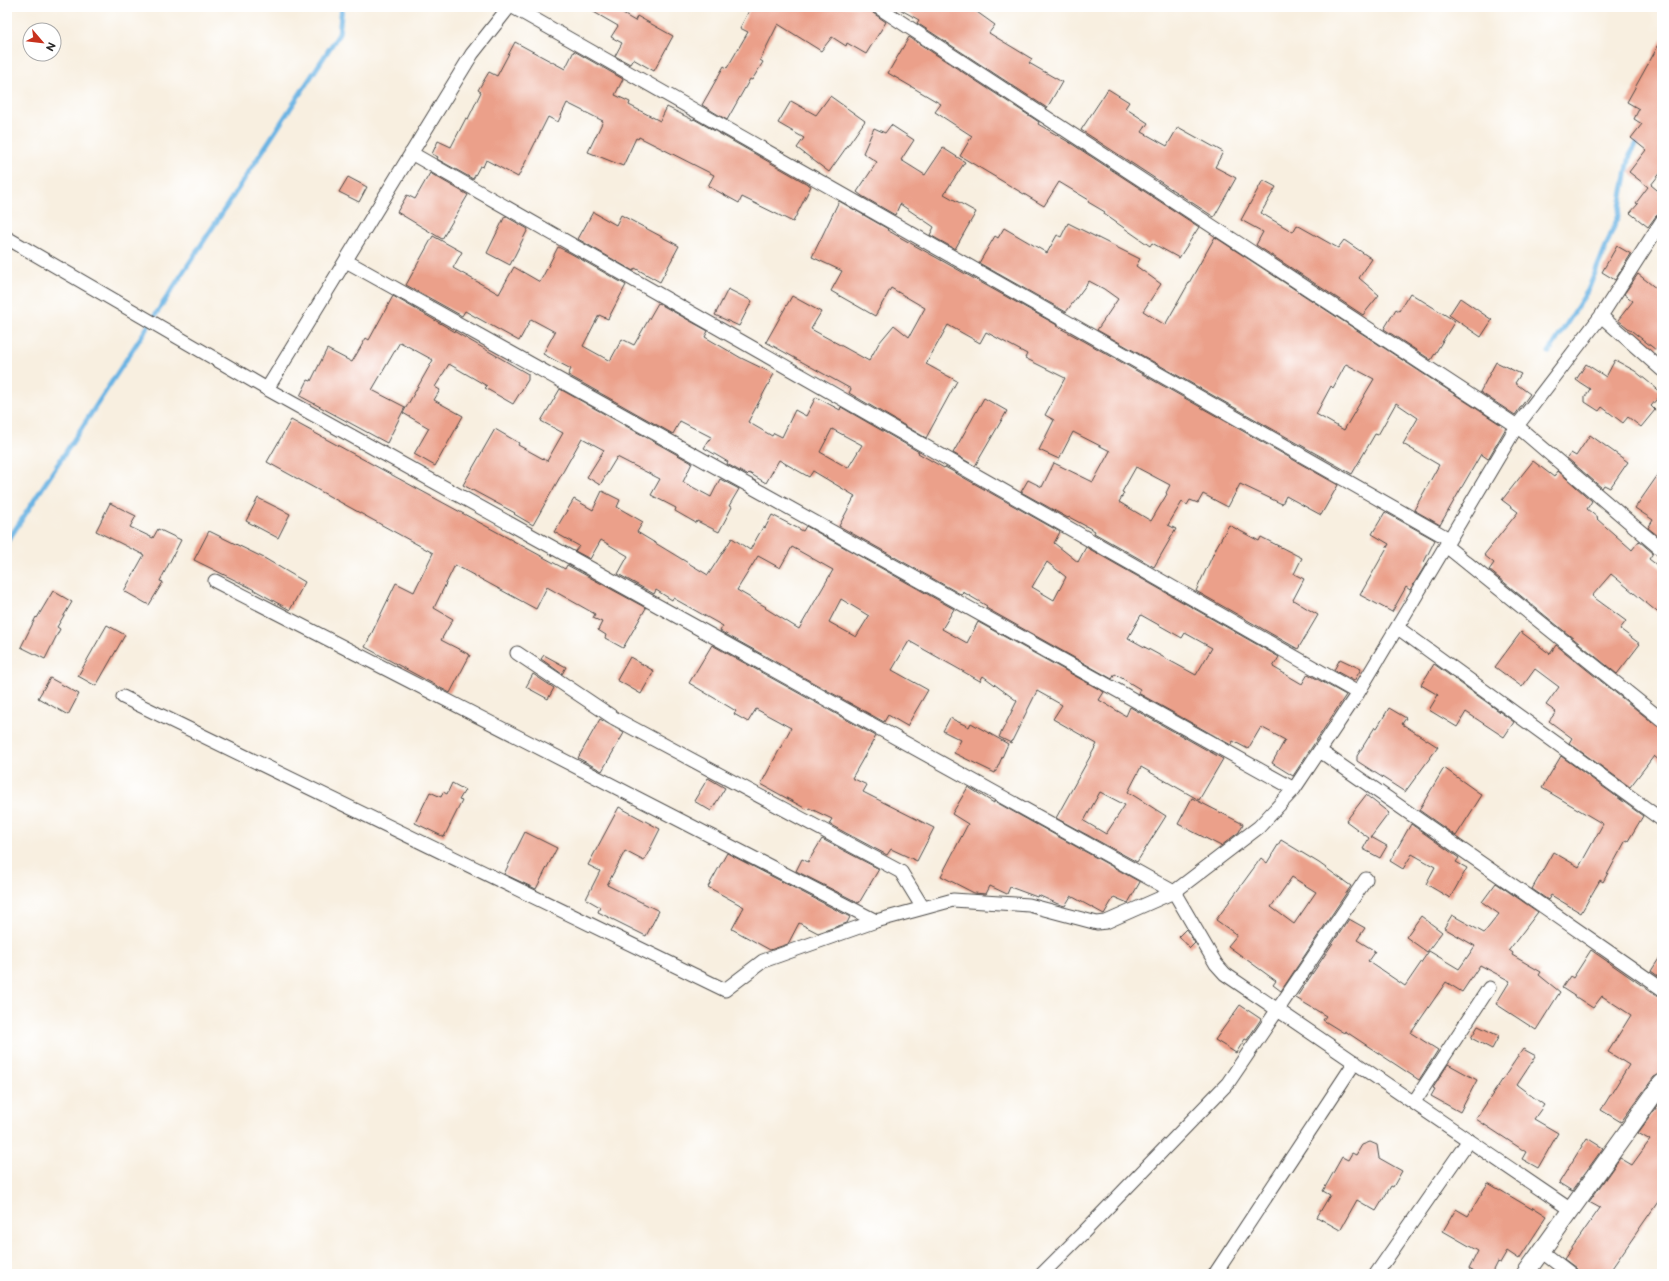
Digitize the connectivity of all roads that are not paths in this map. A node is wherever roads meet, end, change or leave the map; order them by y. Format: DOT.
graph roads {
  1 [pos="510,7"];
  2 [pos="513,7"];
  3 [pos="878,7"];
  4 [pos="411,153"];
  5 [pos="1662,221"];
  6 [pos="7,238"];
  7 [pos="346,261"];
  8 [pos="1601,316"];
  9 [pos="1662,370"];
  10 [pos="267,389"];
  11 [pos="1517,426"];
  12 [pos="1448,543"];
  13 [pos="1662,550"];
  14 [pos="215,581"];
  15 [pos="1398,628"];
  16 [pos="517,653"];
  17 [pos="1358,693"];
  18 [pos="123,697"];
  19 [pos="1662,720"];
  20 [pos="1320,751"];
  21 [pos="1294,789"];
  22 [pos="1662,820"];
  23 [pos="1366,879"];
  24 [pos="1174,892"];
  25 [pos="923,908"];
  26 [pos="876,921"];
  27 [pos="1489,988"];
  28 [pos="1662,989"];
  29 [pos="1278,1010"];
  30 [pos="1355,1062"];
  31 [pos="1662,1083"];
  32 [pos="1414,1102"];
  33 [pos="1469,1140"];
  34 [pos="1571,1210"];
  35 [pos="1541,1252"];
  36 [pos="1042,1274"];
  37 [pos="1215,1274"];
  38 [pos="1376,1274"];
  39 [pos="1525,1274"];
  40 [pos="1571,1274"];
  1 -- 4 [label="street"];
  2 -- 12 [label="street"];
  3 -- 11 [label="street"];
  4 -- 7 [label="street"];
  4 -- 17 [label="street"];
  5 -- 8 [label="street"];
  6 -- 10 [label="street"];
  7 -- 10 [label="street"];
  7 -- 21 [label="street"];
  8 -- 9 [label="street"];
  8 -- 11 [label="street"];
  10 -- 24 [label="street"];
  11 -- 12 [label="street"];
  11 -- 13 [label="street"];
  12 -- 15 [label="street"];
  12 -- 19 [label="street"];
  14 -- 26 [label="street"];
  15 -- 17 [label="street"];
  15 -- 22 [label="street"];
  16 -- 25 [label="street"];
  17 -- 20 [label="street"];
  18 -- 26 [label="street"];
  20 -- 21 [label="street"];
  20 -- 28 [label="street"];
  21 -- 24 [label="street"];
  23 -- 29 [label="street"];
  24 -- 25 [label="street"];
  24 -- 29 [label="street"];
  25 -- 26 [label="street"];
  27 -- 32 [label="street"];
  29 -- 30 [label="street"];
  29 -- 36 [label="street"];
  30 -- 32 [label="street"];
  30 -- 37 [label="street"];
  31 -- 34 [label="street"];
  32 -- 33 [label="street"];
  33 -- 34 [label="street"];
  33 -- 38 [label="street"];
  34 -- 35 [label="street"];
  35 -- 39 [label="street"];
  35 -- 40 [label="street"];
}
